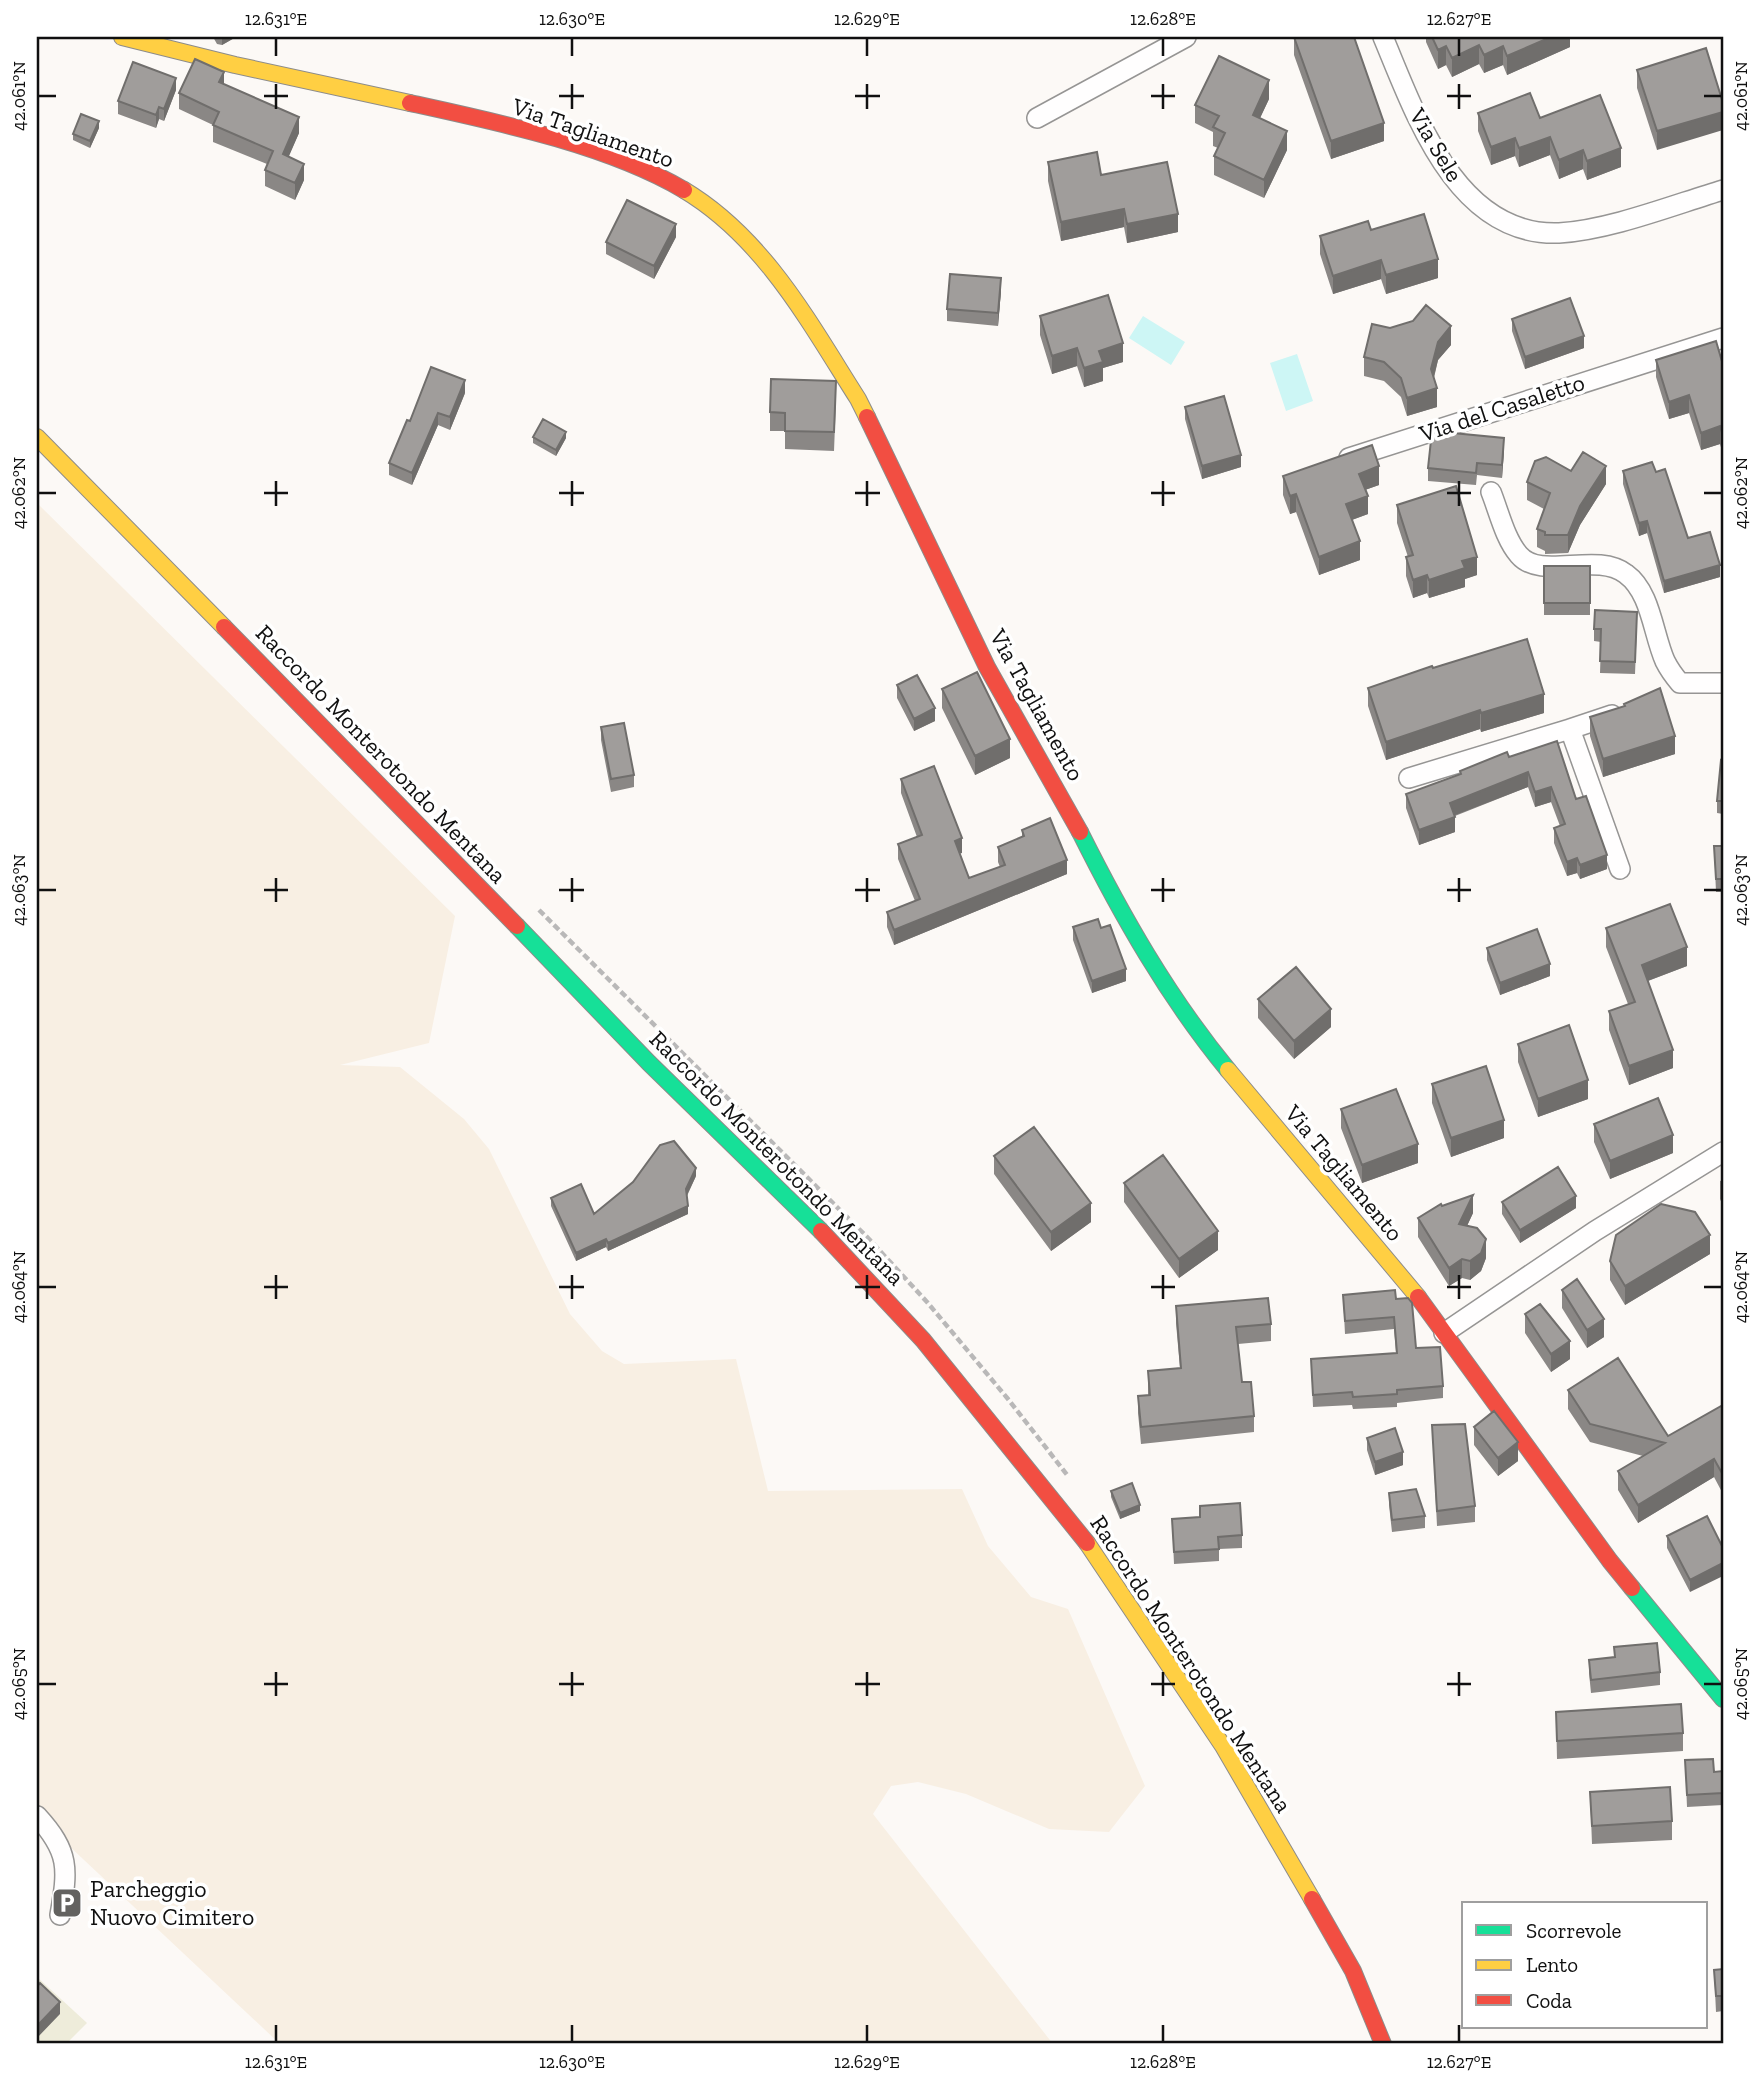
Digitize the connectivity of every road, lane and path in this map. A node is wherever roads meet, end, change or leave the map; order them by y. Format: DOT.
graph roads {
  1 [pos="122,37"];
  2 [pos="1186,37"];
  3 [pos="1383,37"];
  4 [pos="1037,118"];
  5 [pos="1723,190"];
  6 [pos="1723,338"];
  7 [pos="37,437"];
  8 [pos="1331,464"];
  9 [pos="1491,492"];
  10 [pos="1680,683"];
  11 [pos="1723,683"];
  12 [pos="1662,693"];
  13 [pos="1627,709"];
  14 [pos="1570,729"];
  15 [pos="1409,778"];
  16 [pos="1620,869"];
  17 [pos="1723,1152"];
  18 [pos="1444,1333"];
  19 [pos="1723,1699"];
  20 [pos="37,1816"];
  21 [pos="60,1915"];
  22 [pos="1383,2044"];
  1 -- 18 [label="street, Via Tagliamento"];
  2 -- 4 [label="street"];
  3 -- 5 [label="street, Via Sele"];
  6 -- 8 [label="street, Via del Casaletto"];
  7 -- 22 [label="street, Raccordo Monterotondo Mentana"];
  9 -- 10 [label="street"];
  10 -- 11 [label="street"];
  10 -- 12 [label="street"];
  13 -- 14 [label="street"];
  14 -- 15 [label="street"];
  14 -- 16 [label="street"];
  17 -- 18 [label="street"];
  18 -- 19 [label="street, Via Tagliamento"];
  20 -- 21 [label="street"];
}
